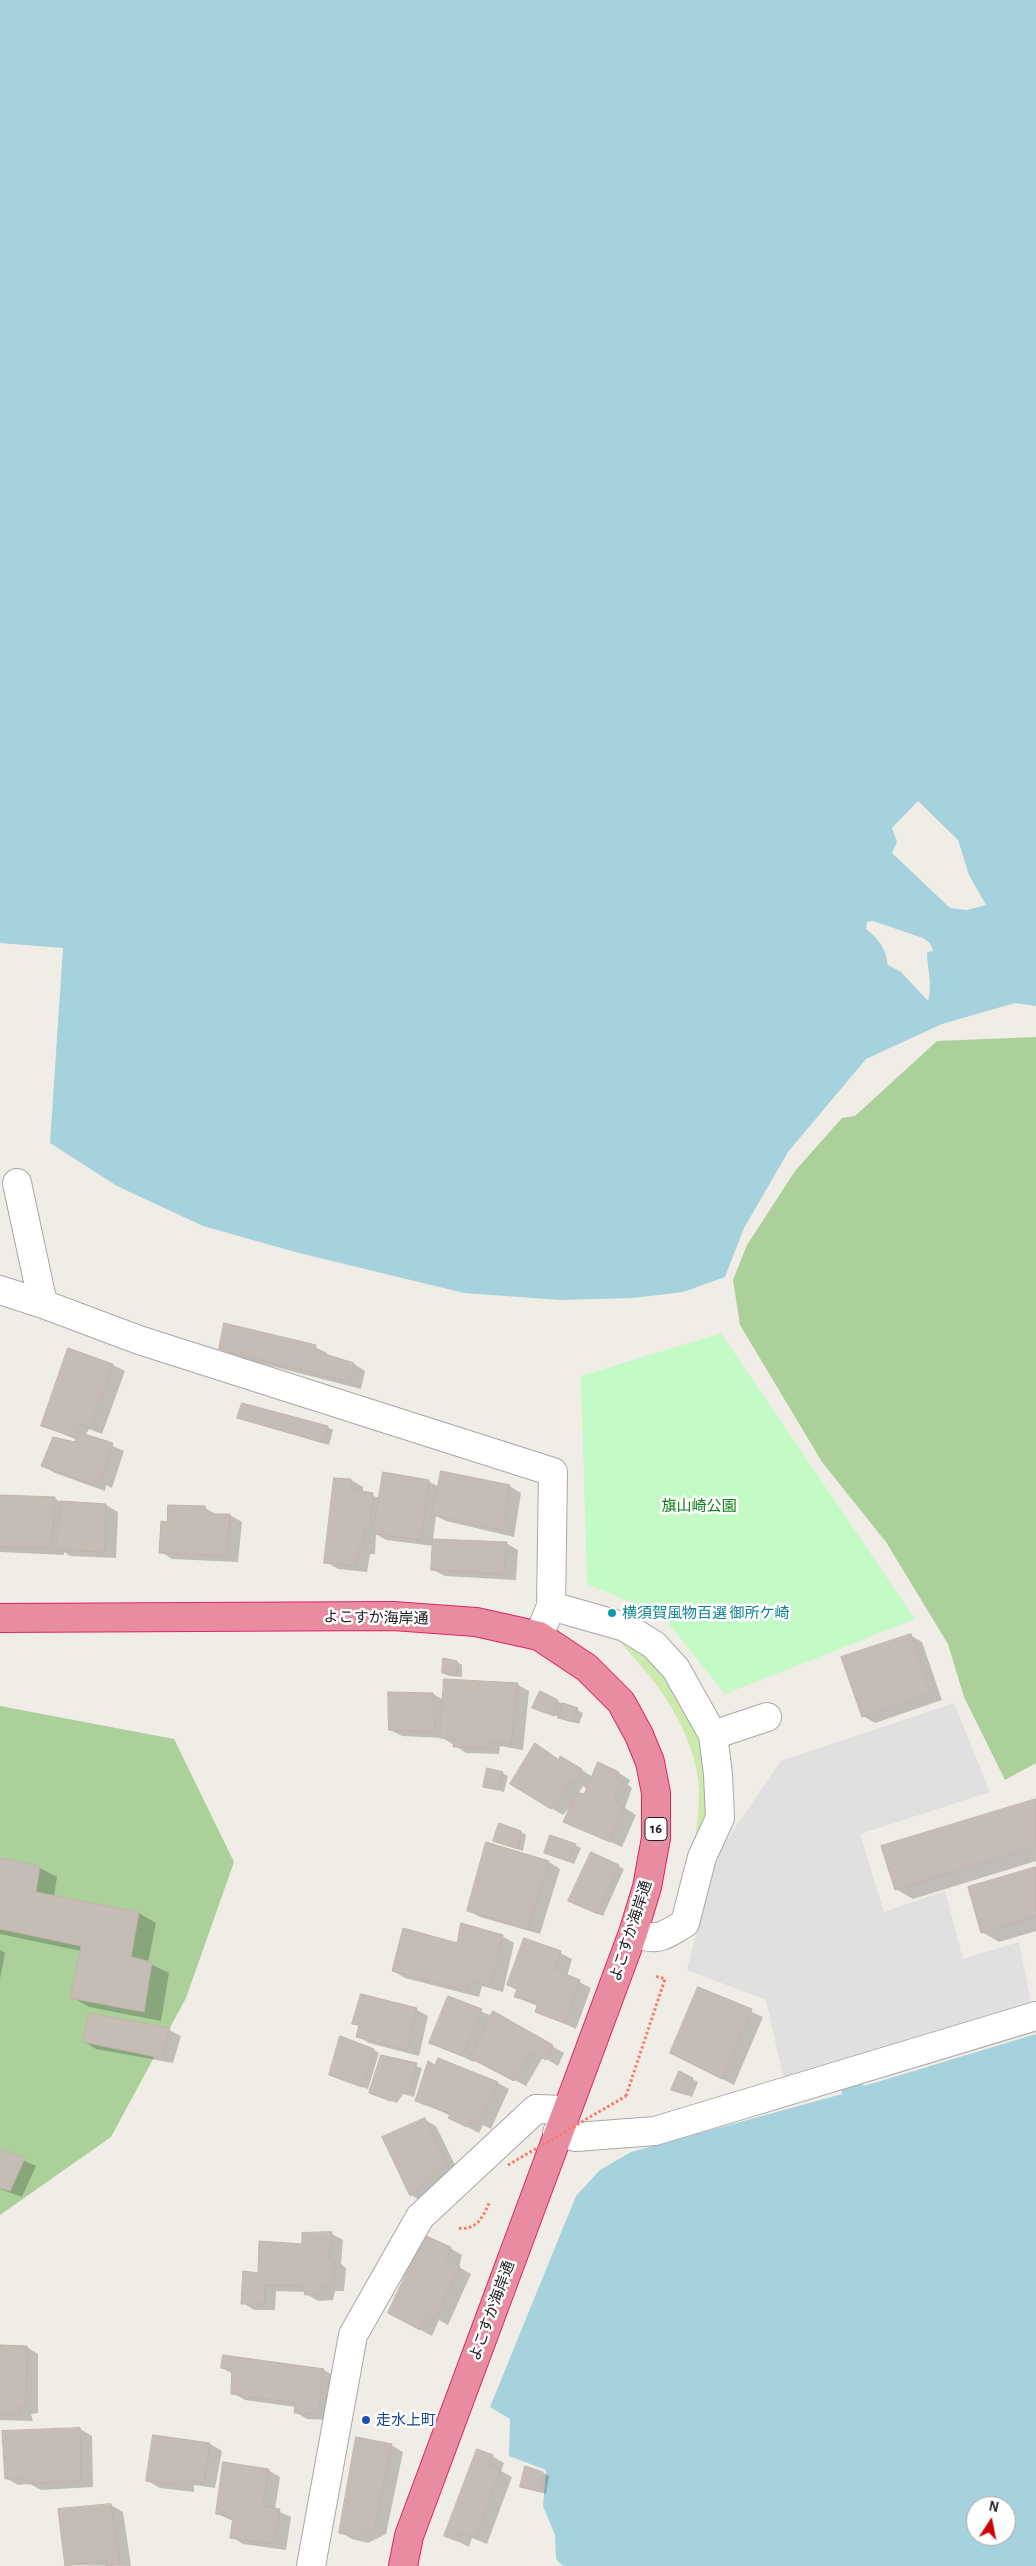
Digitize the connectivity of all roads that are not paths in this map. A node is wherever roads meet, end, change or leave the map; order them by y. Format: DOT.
graph roads {
  1 [pos="17,1183"];
  2 [pos="0,1290"];
  3 [pos="43,1304"];
  4 [pos="551,1606"];
  5 [pos="0,1618"];
  6 [pos="539,1636"];
  7 [pos="767,1717"];
  8 [pos="713,1735"];
  9 [pos="633,1933"];
  10 [pos="1036,2016"];
  11 [pos="562,2121"];
  12 [pos="311,2566"];
  13 [pos="403,2566"];
  1 -- 3 [label="street"];
  2 -- 3 [label="street"];
  3 -- 4 [label="street"];
  4 -- 6 [label="street"];
  4 -- 8 [label="street"];
  5 -- 6 [label="highway, よこすか海岸通 / 16"];
  6 -- 9 [label="highway, よこすか海岸通 / 16"];
  7 -- 8 [label="street"];
  8 -- 9 [label="street"];
  9 -- 11 [label="highway, よこすか海岸通 / 16"];
  10 -- 11 [label="street"];
  11 -- 12 [label="street"];
  11 -- 13 [label="highway, よこすか海岸通 / 16"];
}
